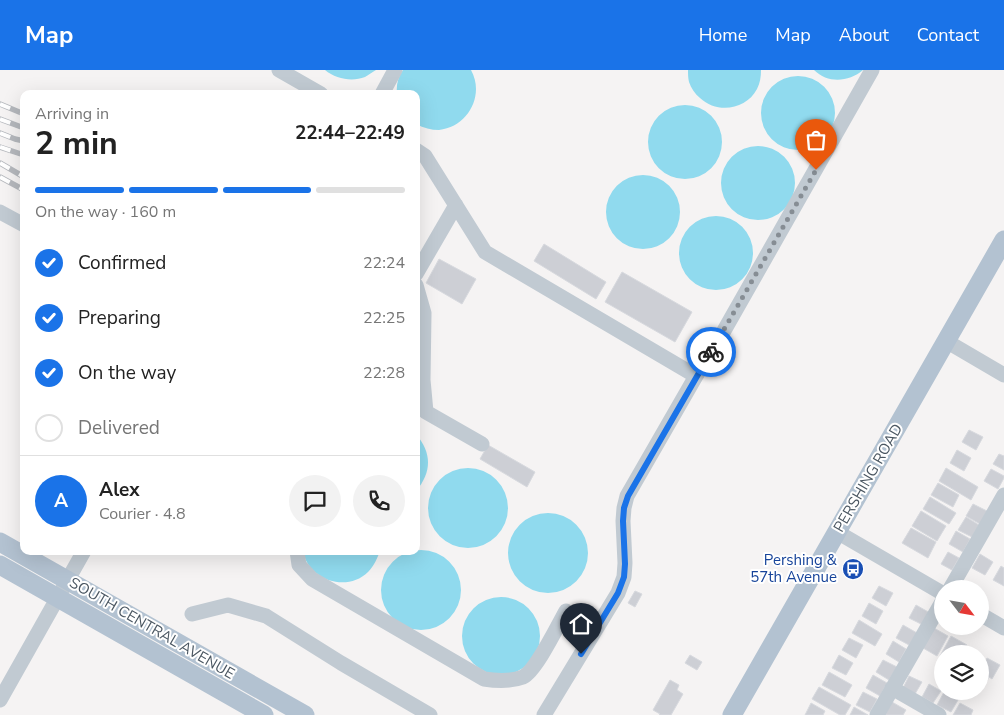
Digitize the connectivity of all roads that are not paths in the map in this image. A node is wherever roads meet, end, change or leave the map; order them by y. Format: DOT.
graph roads {
  1 [pos="279,70"];
  2 [pos="395,70"];
  3 [pos="872,70"];
  4 [pos="314,90"];
  5 [pos="384,90"];
  6 [pos="420,153"];
  7 [pos="456,206"];
  8 [pos="0,212"];
  9 [pos="20,223"];
  10 [pos="1004,240"];
  11 [pos="420,267"];
  12 [pos="420,300"];
  13 [pos="946,341"];
  14 [pos="1004,374"];
  15 [pos="696,376"];
  16 [pos="482,444"];
  17 [pos="1003,498"];
  18 [pos="837,532"];
  19 [pos="0,542"];
  20 [pos="20,553"];
  21 [pos="23,555"];
  22 [pos="82,555"];
  23 [pos="298,555"];
  24 [pos="0,565"];
  25 [pos="955,580"];
  26 [pos="934,588"];
  27 [pos="566,611"];
  28 [pos="192,614"];
  29 [pos="934,616"];
  30 [pos="989,619"];
  31 [pos="1004,628"];
  32 [pos="892,688"];
  33 [pos="0,700"];
  34 [pos="264,715"];
  35 [pos="305,715"];
  36 [pos="430,715"];
  37 [pos="544,715"];
  38 [pos="732,715"];
  39 [pos="877,715"];
  40 [pos="939,715"];
  1 -- 4 [label="street"];
  2 -- 5 [label="street"];
  3 -- 15 [label="street"];
  6 -- 7 [label="street"];
  7 -- 11 [label="street"];
  7 -- 15 [label="street"];
  8 -- 9 [label="street"];
  10 -- 13 [label="main road, PERSHING ROAD"];
  12 -- 16 [label="street"];
  13 -- 14 [label="street"];
  13 -- 18 [label="main road, PERSHING ROAD"];
  15 -- 37 [label="street"];
  17 -- 25 [label="street"];
  18 -- 26 [label="street"];
  18 -- 38 [label="main road, PERSHING ROAD"];
  19 -- 20 [label="main road, SOUTH CENTRAL AVENUE, bridge"];
  21 -- 35 [label="main road, SOUTH CENTRAL AVENUE, bridge"];
  22 -- 33 [label="street"];
  23 -- 27 [label="street"];
  24 -- 34 [label="main road, SOUTH CENTRAL AVENUE, bridge"];
  28 -- 36 [label="street"];
  29 -- 32 [label="street"];
  30 -- 31 [label="street"];
  32 -- 39 [label="street"];
  32 -- 40 [label="street"];
}
